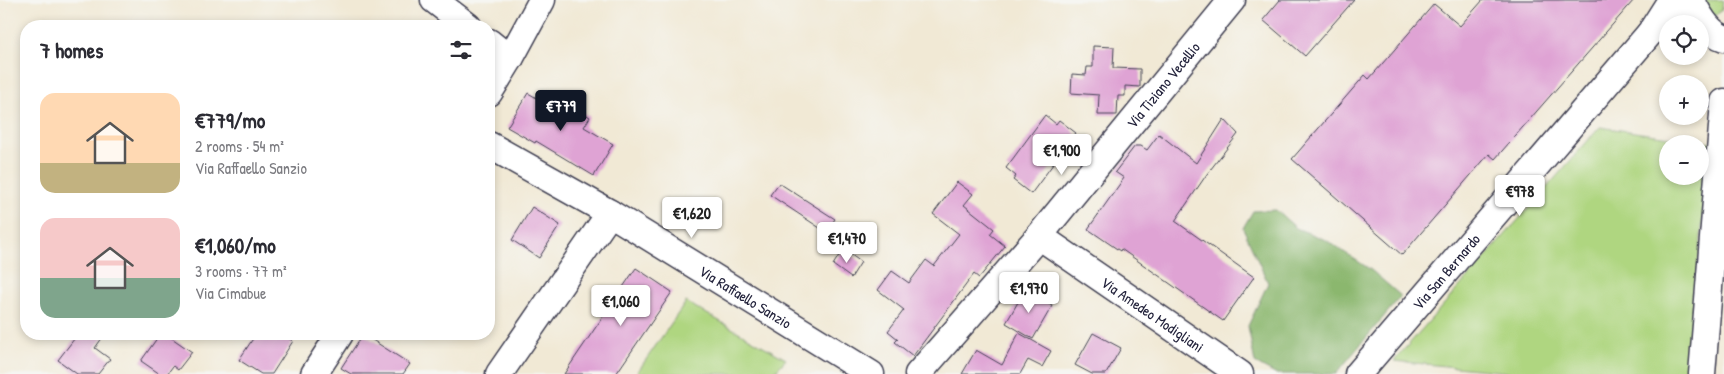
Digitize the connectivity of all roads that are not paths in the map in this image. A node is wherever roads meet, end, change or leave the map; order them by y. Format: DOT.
graph roads {
  1 [pos="434,0"];
  2 [pos="542,0"];
  3 [pos="1232,0"];
  4 [pos="1671,0"];
  5 [pos="1697,9"];
  6 [pos="460,20"];
  7 [pos="1650,33"];
  8 [pos="1724,38"];
  9 [pos="495,47"];
  10 [pos="510,59"];
  11 [pos="495,83"];
  12 [pos="1724,102"];
  13 [pos="495,148"];
  14 [pos="610,213"];
  15 [pos="1039,236"];
  16 [pos="336,340"];
  17 [pos="314,374"];
  18 [pos="499,374"];
  19 [pos="871,374"];
  20 [pos="918,374"];
  21 [pos="1240,374"];
  22 [pos="1358,374"];
  23 [pos="1702,374"];
  1 -- 6 [label="street"];
  2 -- 10 [label="street"];
  3 -- 15 [label="street, Via Tiziano Vecellio"];
  4 -- 7 [label="street, Via San Bernardo"];
  5 -- 7 [label="street, Via San Bernardo"];
  5 -- 8 [label="street"];
  7 -- 22 [label="street, Via San Bernardo"];
  9 -- 10 [label="street"];
  10 -- 11 [label="street"];
  12 -- 23 [label="street"];
  13 -- 14 [label="street, Via Raffaello Sanzio"];
  14 -- 18 [label="street"];
  14 -- 19 [label="street, Via Raffaello Sanzio"];
  15 -- 20 [label="street, Via Tiziano Vecellio"];
  15 -- 21 [label="street, Via Amedeo Modigliani"];
  16 -- 17 [label="street"];
}
